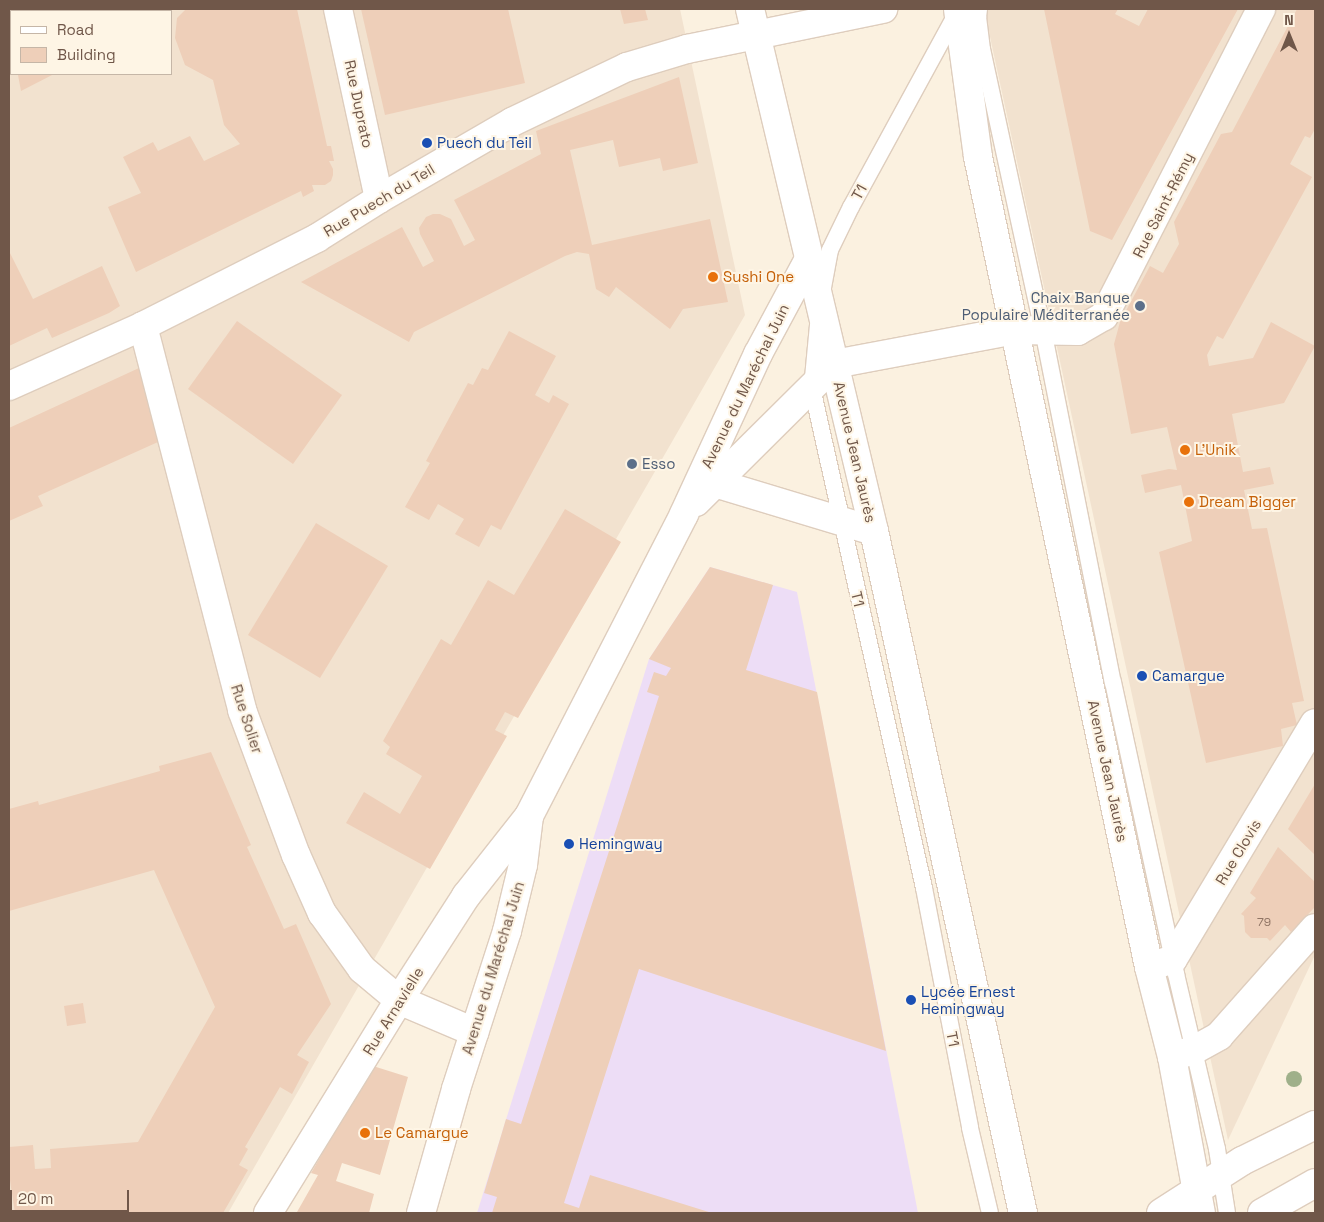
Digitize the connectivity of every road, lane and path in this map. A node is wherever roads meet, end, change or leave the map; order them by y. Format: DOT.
graph roads {
  1 [pos="338,9"];
  2 [pos="750,9"];
  3 [pos="883,9"];
  4 [pos="1262,9"];
  5 [pos="965,10"];
  6 [pos="756,35"];
  7 [pos="380,198"];
  8 [pos="809,259"];
  9 [pos="820,305"];
  10 [pos="143,326"];
  11 [pos="1015,330"];
  12 [pos="1044,330"];
  13 [pos="835,364"];
  14 [pos="9,386"];
  15 [pos="812,388"];
  16 [pos="715,484"];
  17 [pos="684,514"];
  18 [pos="840,520"];
  19 [pos="874,530"];
  20 [pos="1315,723"];
  21 [pos="529,816"];
  22 [pos="1315,928"];
  23 [pos="1161,963"];
  24 [pos="399,1000"];
  25 [pos="474,1032"];
  26 [pos="1183,1054"];
  27 [pos="1315,1125"];
  28 [pos="1222,1174"];
  29 [pos="1315,1183"];
  30 [pos="1199,1201"];
  31 [pos="268,1213"];
  32 [pos="421,1213"];
  33 [pos="990,1213"];
  34 [pos="1023,1213"];
  35 [pos="1161,1213"];
  36 [pos="1228,1213"];
  37 [pos="1262,1213"];
  1 -- 7 [label="street, Rue Duprato"];
  2 -- 6 [label="street, Avenue Jean Jaurès"];
  3 -- 6 [label="street"];
  4 -- 12 [label="street, Rue Saint-Rémy"];
  5 -- 9 [label="lane, T1"];
  5 -- 11 [label="street, Avenue Jean Jaurès"];
  5 -- 12 [label="lane"];
  6 -- 7 [label="street, Rue Puech du Teil"];
  6 -- 8 [label="street, Avenue Jean Jaurès"];
  7 -- 10 [label="street, Rue Puech du Teil"];
  8 -- 9 [label="street, Avenue Jean Jaurès"];
  8 -- 17 [label="street, Avenue du Maréchal Juin"];
  9 -- 13 [label="street, Avenue Jean Jaurès"];
  9 -- 15 [label="lane, T1"];
  10 -- 14 [label="street, Rue Puech du Teil"];
  10 -- 24 [label="street, Rue Solier"];
  11 -- 12 [label="street, Rue Saint-Rémy"];
  11 -- 13 [label="street, Avenue Jean Jaurès"];
  11 -- 23 [label="street, Avenue Jean Jaurès"];
  12 -- 23 [label="lane"];
  13 -- 15 [label="street, Avenue du Maréchal Juin"];
  13 -- 19 [label="street, Avenue Jean Jaurès"];
  15 -- 16 [label="street, Avenue du Maréchal Juin"];
  15 -- 18 [label="lane, T1"];
  16 -- 17 [label="street, Avenue du Maréchal Juin"];
  16 -- 18 [label="street, Avenue du Maréchal Juin"];
  17 -- 21 [label="street, Avenue du Maréchal Juin"];
  18 -- 19 [label="street, Avenue du Maréchal Juin"];
  18 -- 33 [label="lane, T1"];
  19 -- 34 [label="street, Avenue Jean Jaurès"];
  20 -- 23 [label="street, Rue Clovis"];
  21 -- 24 [label="street, Rue Arnavielle"];
  21 -- 25 [label="street, Avenue du Maréchal Juin"];
  22 -- 26 [label="street"];
  23 -- 26 [label="street, Avenue Jean Jaurès"];
  24 -- 25 [label="street, Rue Solier"];
  24 -- 31 [label="street, Rue Arnavielle"];
  25 -- 32 [label="street, Avenue du Maréchal Juin"];
  26 -- 28 [label="lane"];
  26 -- 30 [label="street, Avenue Jean Jaurès"];
  27 -- 28 [label="street"];
  28 -- 30 [label="street"];
  28 -- 36 [label="lane"];
  29 -- 37 [label="street"];
  30 -- 35 [label="street"];
}
